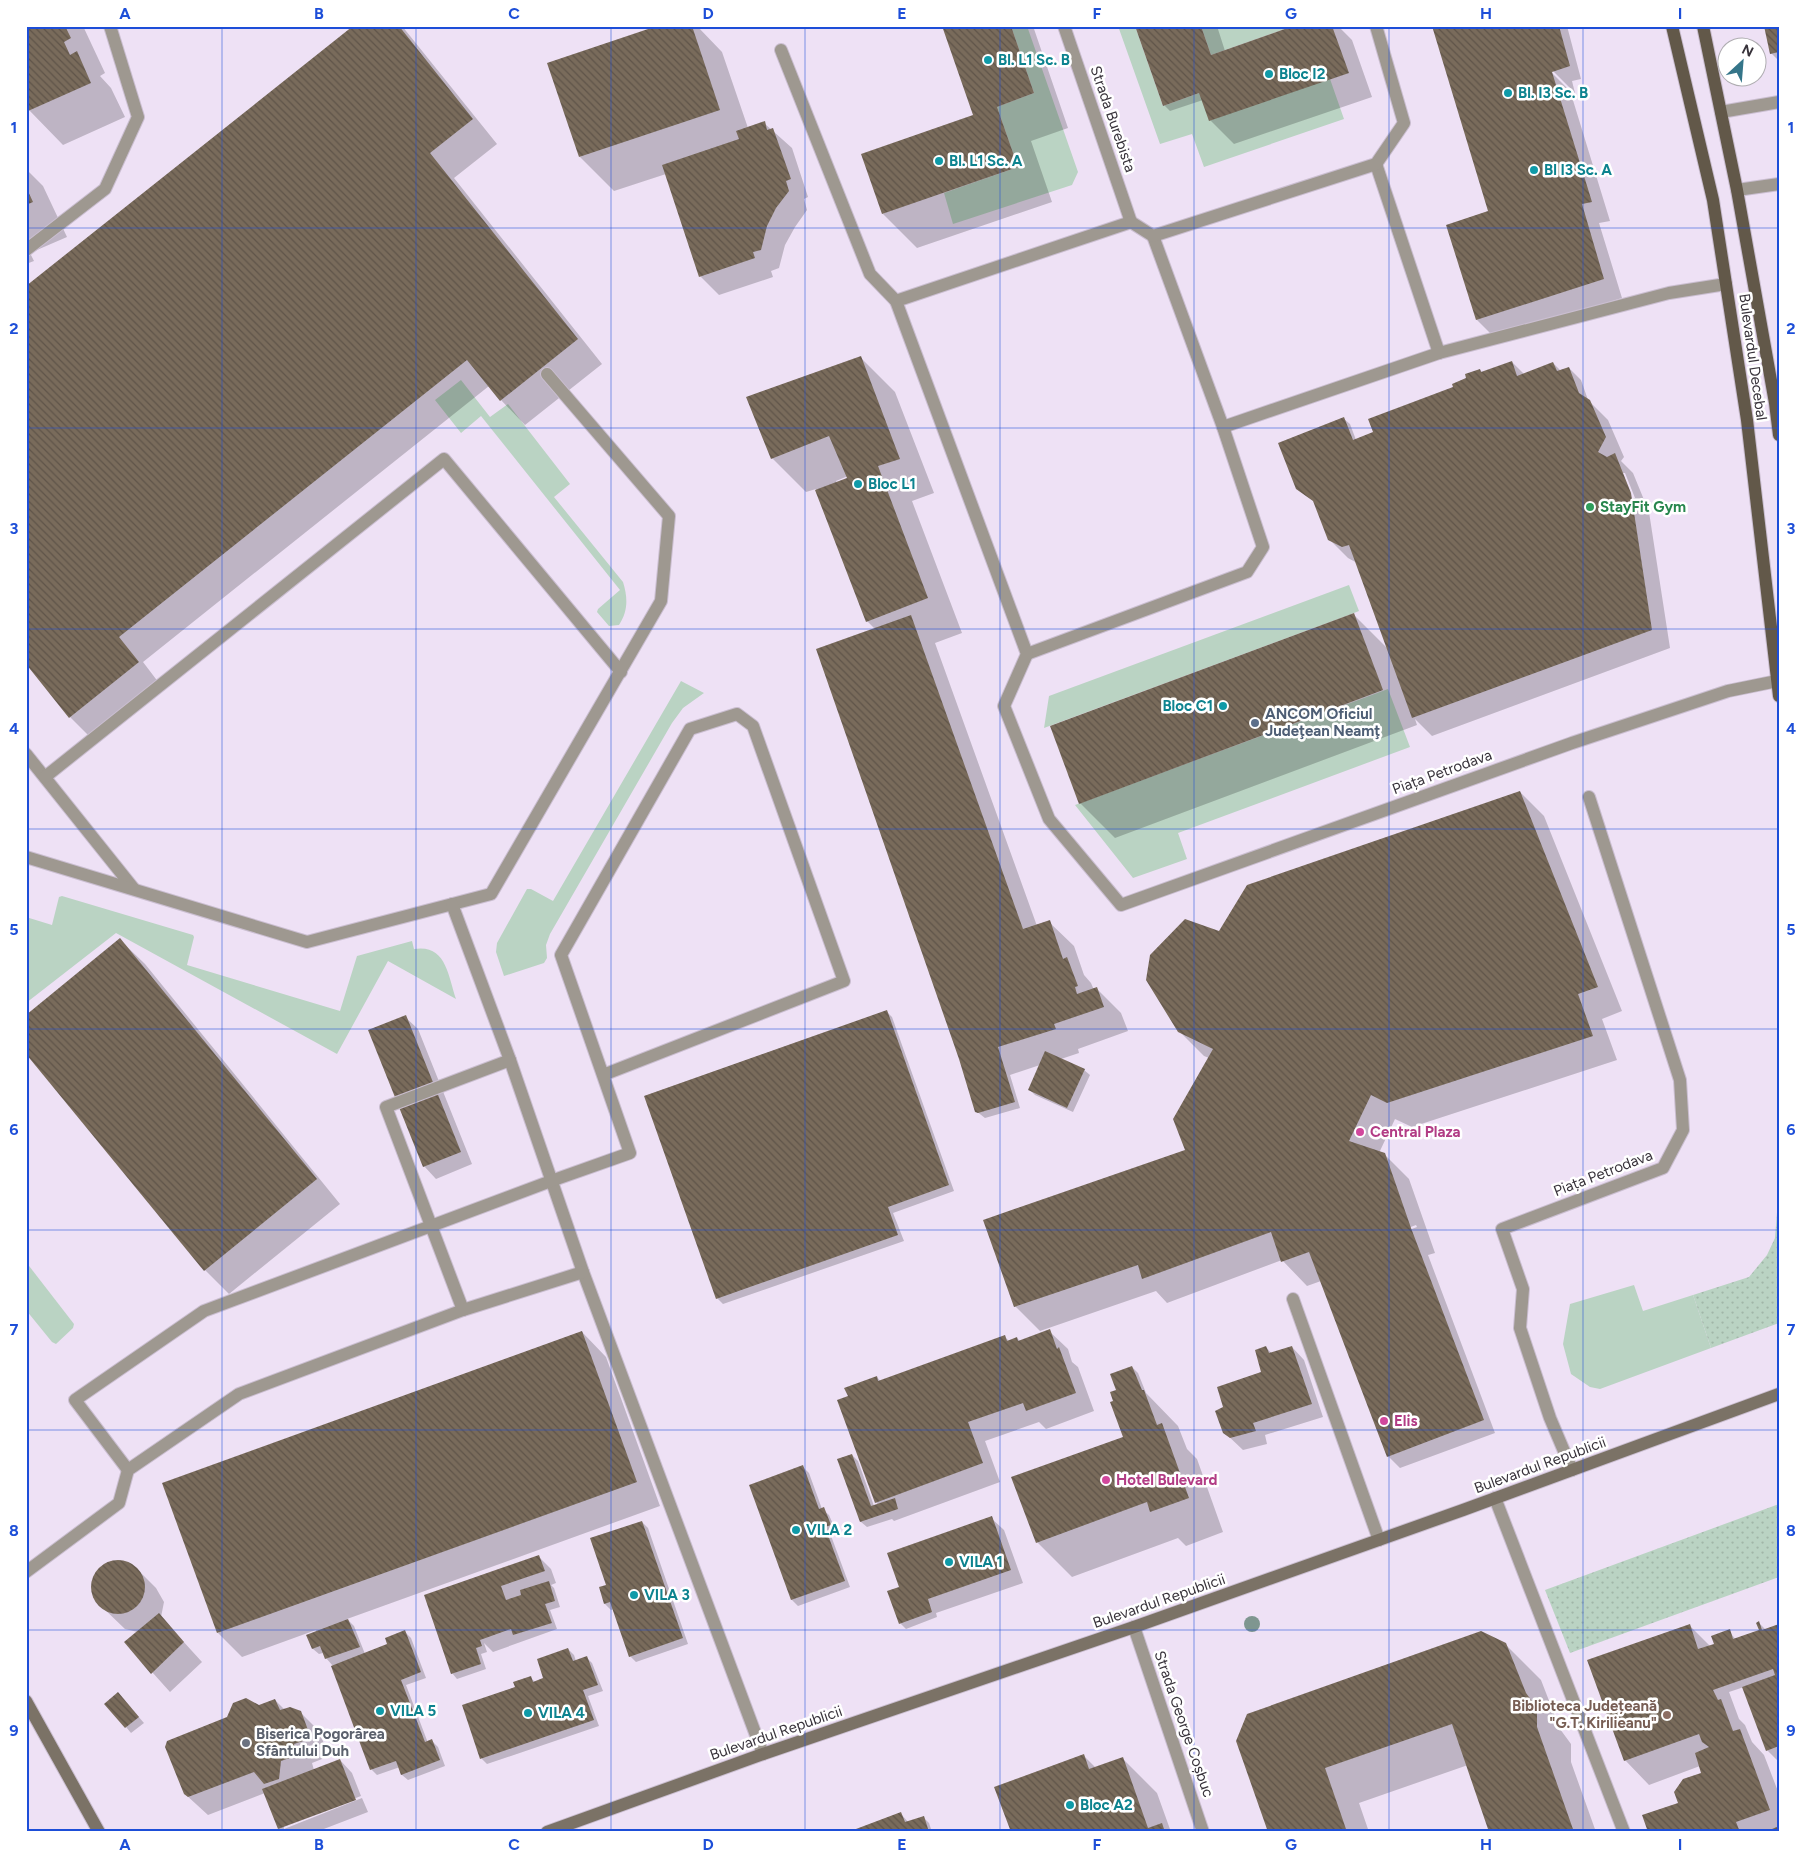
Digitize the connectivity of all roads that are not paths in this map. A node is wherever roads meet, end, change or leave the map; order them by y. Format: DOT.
graph roads {
  1 [pos="110,26"];
  2 [pos="1064,26"];
  3 [pos="1376,26"];
  4 [pos="1672,26"];
  5 [pos="1703,26"];
  6 [pos="781,50"];
  7 [pos="1779,102"];
  8 [pos="1721,112"];
  9 [pos="1376,164"];
  10 [pos="1779,184"];
  11 [pos="1737,190"];
  12 [pos="1132,222"];
  13 [pos="1153,236"];
  14 [pos="26,250"];
  15 [pos="1726,284"];
  16 [pos="896,301"];
  17 [pos="1439,353"];
  18 [pos="547,374"];
  19 [pos="1223,428"];
  20 [pos="1779,435"];
  21 [pos="1027,654"];
  22 [pos="620,672"];
  23 [pos="1776,682"];
  24 [pos="1779,696"];
  25 [pos="26,754"];
  26 [pos="45,777"];
  27 [pos="1589,797"];
  28 [pos="26,857"];
  29 [pos="134,889"];
  30 [pos="452,904"];
  31 [pos="510,1060"];
  32 [pos="603,1075"];
  33 [pos="551,1181"];
  34 [pos="432,1226"];
  35 [pos="583,1272"];
  36 [pos="1293,1299"];
  37 [pos="463,1310"];
  38 [pos="1779,1394"];
  39 [pos="128,1470"];
  40 [pos="1572,1470"];
  41 [pos="1495,1498"];
  42 [pos="1379,1540"];
  43 [pos="26,1572"];
  44 [pos="1134,1627"];
  45 [pos="26,1701"];
  46 [pos="763,1754"];
  47 [pos="99,1832"];
  48 [pos="547,1832"];
  49 [pos="1203,1832"];
  50 [pos="1624,1832"];
  1 -- 14 [label="street"];
  2 -- 12 [label="street, Strada Burebista"];
  3 -- 9 [label="street"];
  4 -- 15 [label="main road, Bulevardul Decebal"];
  5 -- 8 [label="main road, Bulevardul Decebal"];
  6 -- 16 [label="street"];
  7 -- 8 [label="street"];
  8 -- 11 [label="main road, Bulevardul Decebal"];
  9 -- 13 [label="street"];
  9 -- 17 [label="street"];
  10 -- 11 [label="street"];
  11 -- 20 [label="main road, Bulevardul Decebal"];
  12 -- 13 [label="street"];
  12 -- 16 [label="street"];
  13 -- 19 [label="street"];
  15 -- 17 [label="street"];
  15 -- 23 [label="main road, Bulevardul Decebal"];
  16 -- 21 [label="street"];
  17 -- 19 [label="street"];
  18 -- 22 [label="street"];
  19 -- 21 [label="street"];
  21 -- 23 [label="street, Piața Petrodava"];
  22 -- 26 [label="street"];
  22 -- 30 [label="street"];
  23 -- 24 [label="main road, Bulevardul Decebal"];
  25 -- 26 [label="street"];
  26 -- 29 [label="street"];
  27 -- 40 [label="street, Piața Petrodava"];
  28 -- 29 [label="street"];
  29 -- 30 [label="street"];
  30 -- 31 [label="street"];
  31 -- 33 [label="street"];
  31 -- 34 [label="street"];
  32 -- 32 [label="street"];
  32 -- 33 [label="street"];
  33 -- 34 [label="street"];
  33 -- 35 [label="street"];
  34 -- 37 [label="street"];
  34 -- 39 [label="street"];
  35 -- 37 [label="street"];
  35 -- 46 [label="street"];
  36 -- 42 [label="street"];
  37 -- 39 [label="street"];
  38 -- 40 [label="main road, Bulevardul Republicii"];
  39 -- 43 [label="street"];
  40 -- 41 [label="main road, Bulevardul Republicii"];
  41 -- 42 [label="main road, Bulevardul Republicii"];
  41 -- 50 [label="street"];
  42 -- 44 [label="main road, Bulevardul Republicii"];
  44 -- 46 [label="main road, Bulevardul Republicii"];
  44 -- 49 [label="street, Strada George Coșbuc"];
  45 -- 47 [label="main road"];
  46 -- 48 [label="main road, Bulevardul Republicii"];
}
